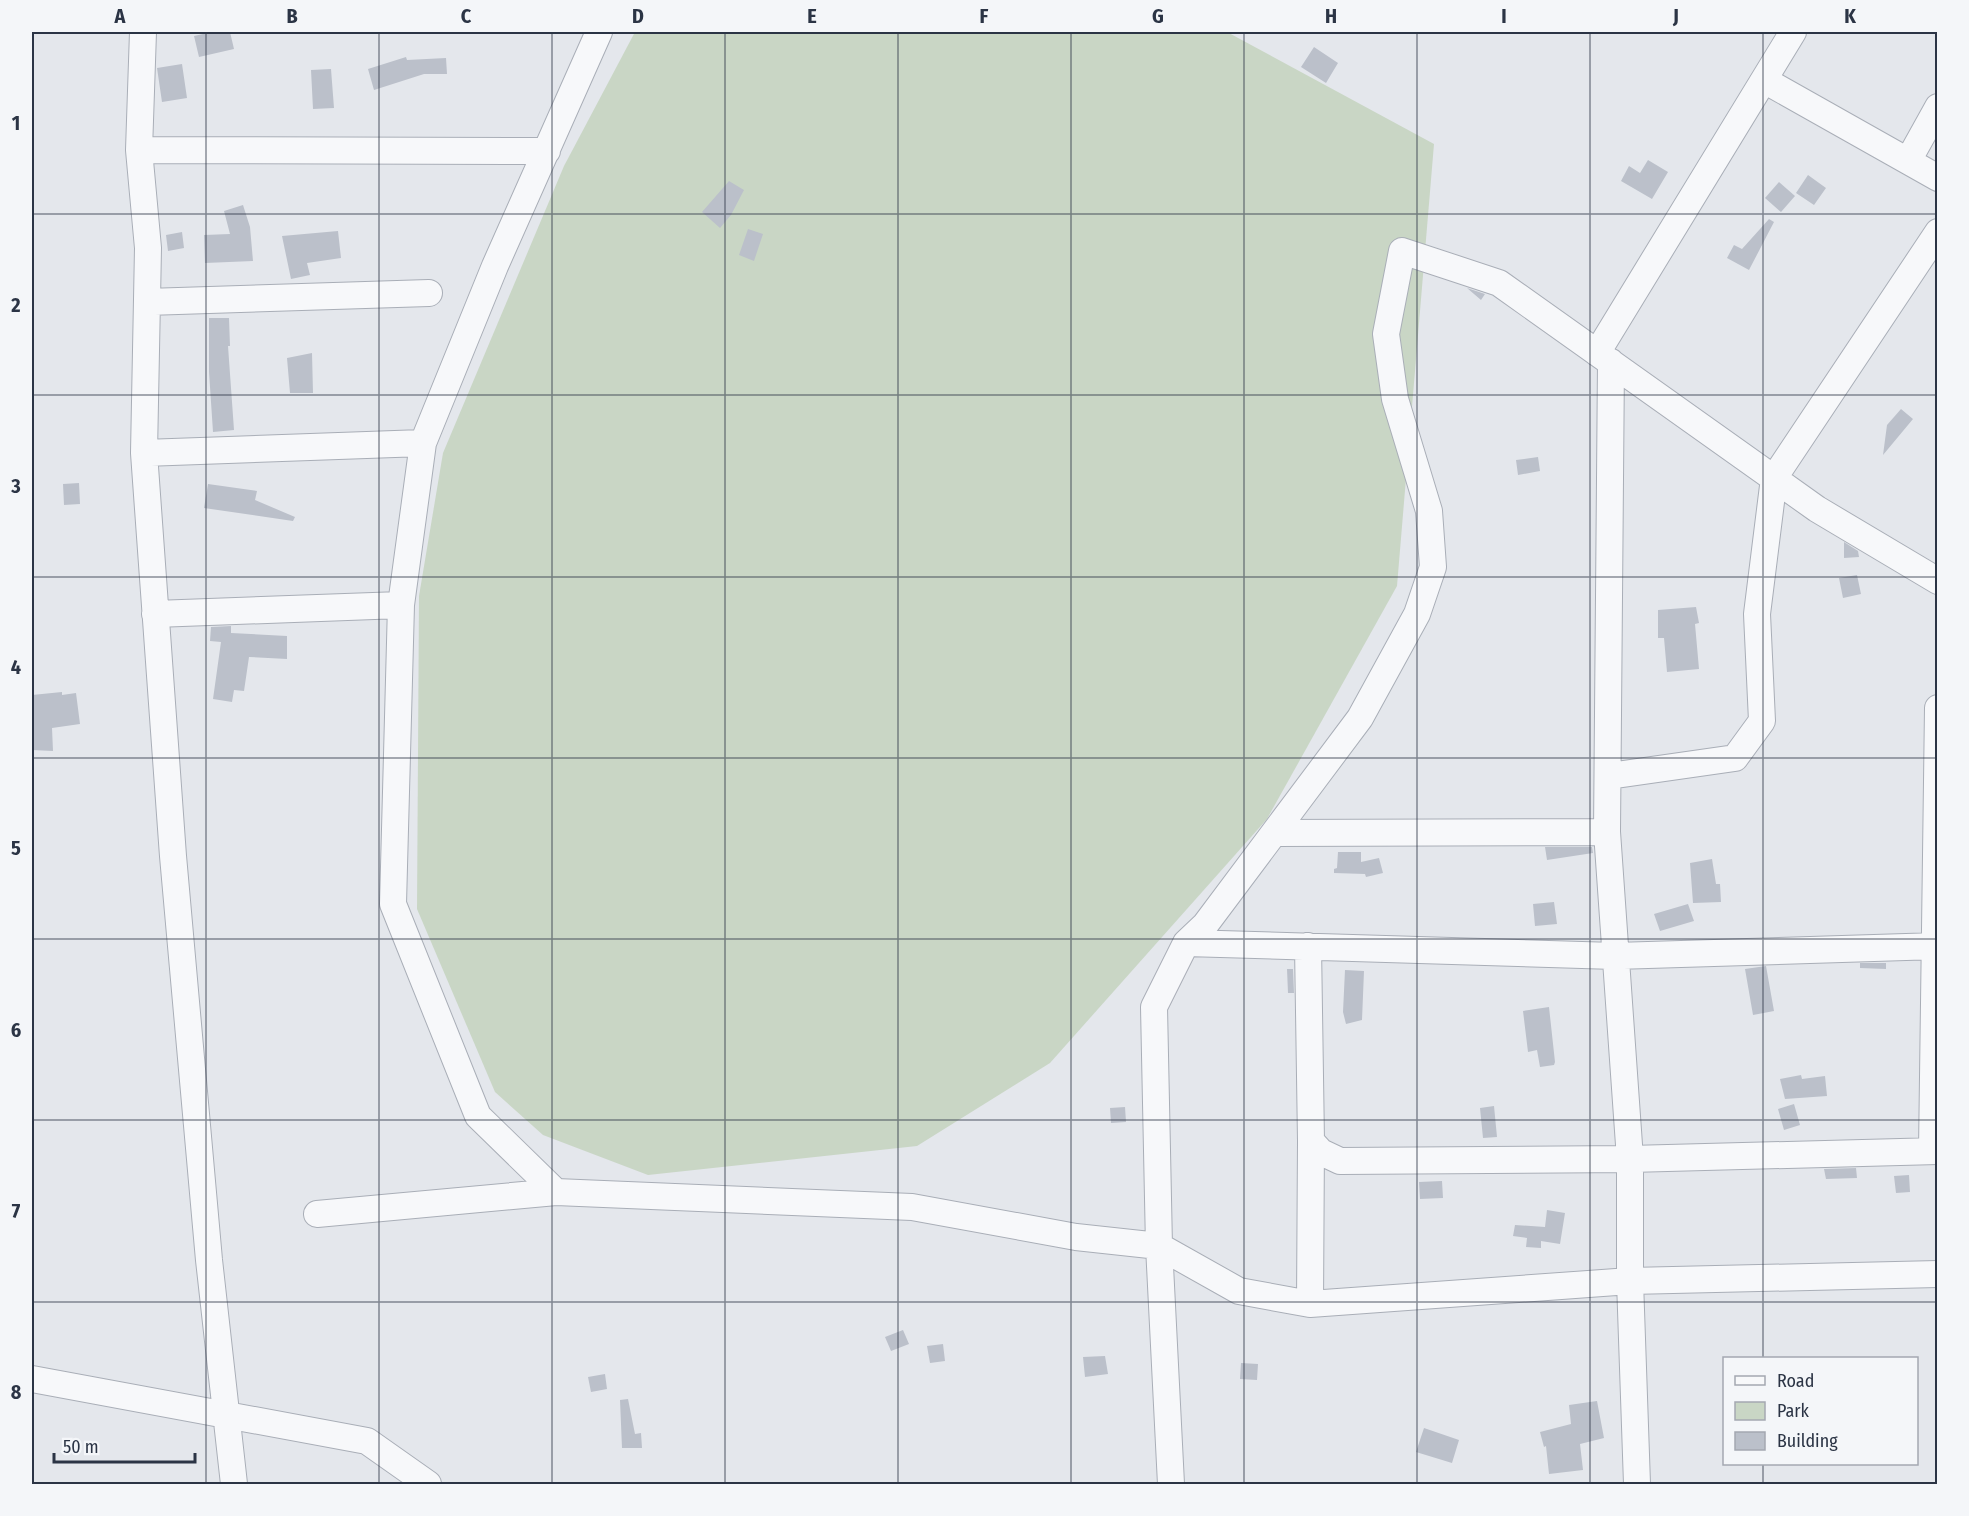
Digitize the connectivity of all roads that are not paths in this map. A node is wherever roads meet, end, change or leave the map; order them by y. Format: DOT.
graph roads {
  1 [pos="143,32"];
  2 [pos="599,32"];
  3 [pos="1793,32"];
  4 [pos="1764,80"];
  5 [pos="1938,107"];
  6 [pos="139,150"];
  7 [pos="547,150"];
  8 [pos="1908,161"];
  9 [pos="1938,178"];
  10 [pos="1938,232"];
  11 [pos="429,293"];
  12 [pos="147,302"];
  13 [pos="1604,358"];
  14 [pos="423,443"];
  15 [pos="144,453"];
  16 [pos="1774,478"];
  17 [pos="1938,581"];
  18 [pos="401,604"];
  19 [pos="156,614"];
  20 [pos="1938,708"];
  21 [pos="1609,776"];
  22 [pos="1607,832"];
  23 [pos="1274,833"];
  24 [pos="1186,942"];
  25 [pos="1308,946"];
  26 [pos="1936,946"];
  27 [pos="1616,956"];
  28 [pos="1311,1141"];
  29 [pos="1935,1151"];
  30 [pos="1630,1159"];
  31 [pos="556,1192"];
  32 [pos="316,1214"];
  33 [pos="1159,1246"];
  34 [pos="1938,1274"];
  35 [pos="1630,1281"];
  36 [pos="1310,1304"];
  37 [pos="32,1379"];
  38 [pos="226,1414"];
  39 [pos="234,1485"];
  40 [pos="428,1485"];
  41 [pos="1171,1485"];
  42 [pos="1637,1485"];
  1 -- 6 [label="street"];
  2 -- 7 [label="street"];
  3 -- 4 [label="street"];
  4 -- 8 [label="street"];
  4 -- 13 [label="street"];
  5 -- 8 [label="street"];
  6 -- 7 [label="street"];
  6 -- 12 [label="street"];
  7 -- 14 [label="street"];
  8 -- 9 [label="street"];
  10 -- 16 [label="street"];
  11 -- 12 [label="street"];
  12 -- 15 [label="street"];
  13 -- 16 [label="street"];
  13 -- 21 [label="street"];
  13 -- 23 [label="street"];
  14 -- 15 [label="street"];
  14 -- 18 [label="street"];
  15 -- 19 [label="street"];
  16 -- 17 [label="street"];
  16 -- 21 [label="street"];
  18 -- 19 [label="street"];
  18 -- 31 [label="street"];
  19 -- 38 [label="street"];
  20 -- 26 [label="street"];
  21 -- 22 [label="street"];
  22 -- 23 [label="street"];
  22 -- 27 [label="street"];
  23 -- 24 [label="street"];
  24 -- 25 [label="street"];
  24 -- 33 [label="street"];
  25 -- 27 [label="street"];
  25 -- 28 [label="street"];
  26 -- 27 [label="street"];
  26 -- 29 [label="street"];
  27 -- 30 [label="street"];
  28 -- 30 [label="street"];
  28 -- 36 [label="street"];
  29 -- 30 [label="street"];
  30 -- 35 [label="street"];
  31 -- 32 [label="street"];
  31 -- 33 [label="street"];
  33 -- 36 [label="street"];
  33 -- 41 [label="street"];
  34 -- 35 [label="street"];
  35 -- 36 [label="street"];
  35 -- 42 [label="street"];
  37 -- 38 [label="street"];
  38 -- 39 [label="street"];
  38 -- 40 [label="street"];
}
